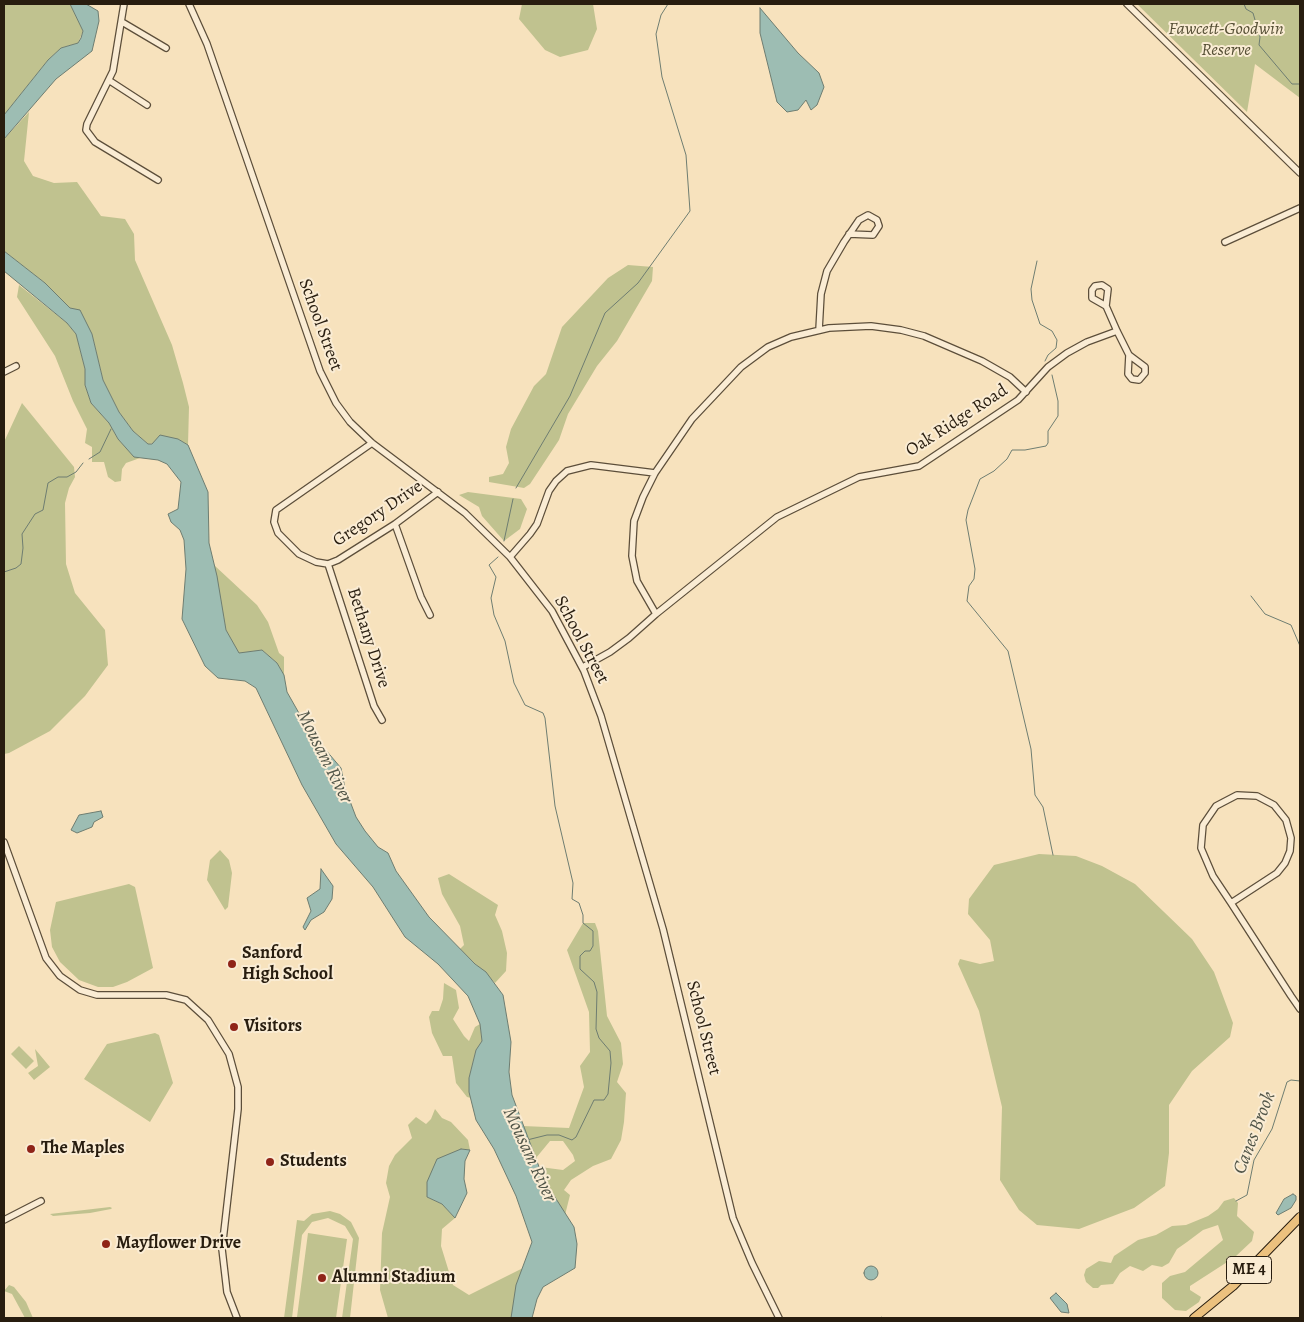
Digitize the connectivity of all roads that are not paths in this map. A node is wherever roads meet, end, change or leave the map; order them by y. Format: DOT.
graph roads {
  1 [pos="124,4"];
  2 [pos="189,4"];
  3 [pos="1127,4"];
  4 [pos="122,22"];
  5 [pos="166,48"];
  6 [pos="110,81"];
  7 [pos="147,105"];
  8 [pos="1300,173"];
  9 [pos="158,180"];
  10 [pos="1300,208"];
  11 [pos="849,234"];
  12 [pos="1225,242"];
  13 [pos="1106,306"];
  14 [pos="819,330"];
  15 [pos="1117,331"];
  16 [pos="1129,355"];
  17 [pos="16,366"];
  18 [pos="4,372"];
  19 [pos="1026,392"];
  20 [pos="372,443"];
  21 [pos="655,473"];
  22 [pos="438,492"];
  23 [pos="395,524"];
  24 [pos="510,557"];
  25 [pos="328,564"];
  26 [pos="656,614"];
  27 [pos="430,615"];
  28 [pos="583,667"];
  29 [pos="382,720"];
  30 [pos="4,842"];
  31 [pos="1231,903"];
  32 [pos="1300,1009"];
  33 [pos="41,1201"];
  34 [pos="1300,1217"];
  35 [pos="4,1220"];
  36 [pos="237,1318"];
  37 [pos="779,1318"];
  38 [pos="1194,1318"];
  1 -- 4 [label="street"];
  2 -- 20 [label="street, School Street"];
  3 -- 8 [label="street"];
  4 -- 5 [label="street"];
  4 -- 6 [label="street"];
  6 -- 7 [label="street"];
  6 -- 9 [label="street"];
  10 -- 12 [label="street"];
  11 -- 11 [label="street"];
  11 -- 14 [label="street"];
  13 -- 15 [label="street"];
  14 -- 19 [label="street"];
  14 -- 21 [label="street"];
  15 -- 16 [label="street"];
  15 -- 19 [label="street, Oak Ridge Road"];
  17 -- 18 [label="street"];
  19 -- 26 [label="street, Oak Ridge Road"];
  20 -- 22 [label="street, School Street"];
  20 -- 25 [label="street, Gregory Drive"];
  21 -- 24 [label="street"];
  21 -- 26 [label="street"];
  22 -- 23 [label="street, Gregory Drive"];
  22 -- 24 [label="street, School Street"];
  23 -- 25 [label="street, Gregory Drive"];
  23 -- 27 [label="street"];
  24 -- 28 [label="street, School Street"];
  25 -- 29 [label="street, Bethany Drive"];
  26 -- 28 [label="street, Oak Ridge Road"];
  28 -- 37 [label="street, School Street"];
  30 -- 36 [label="street"];
  31 -- 31 [label="street"];
  31 -- 32 [label="street"];
  33 -- 35 [label="street"];
  34 -- 38 [label="main road, ME 4"];
}
